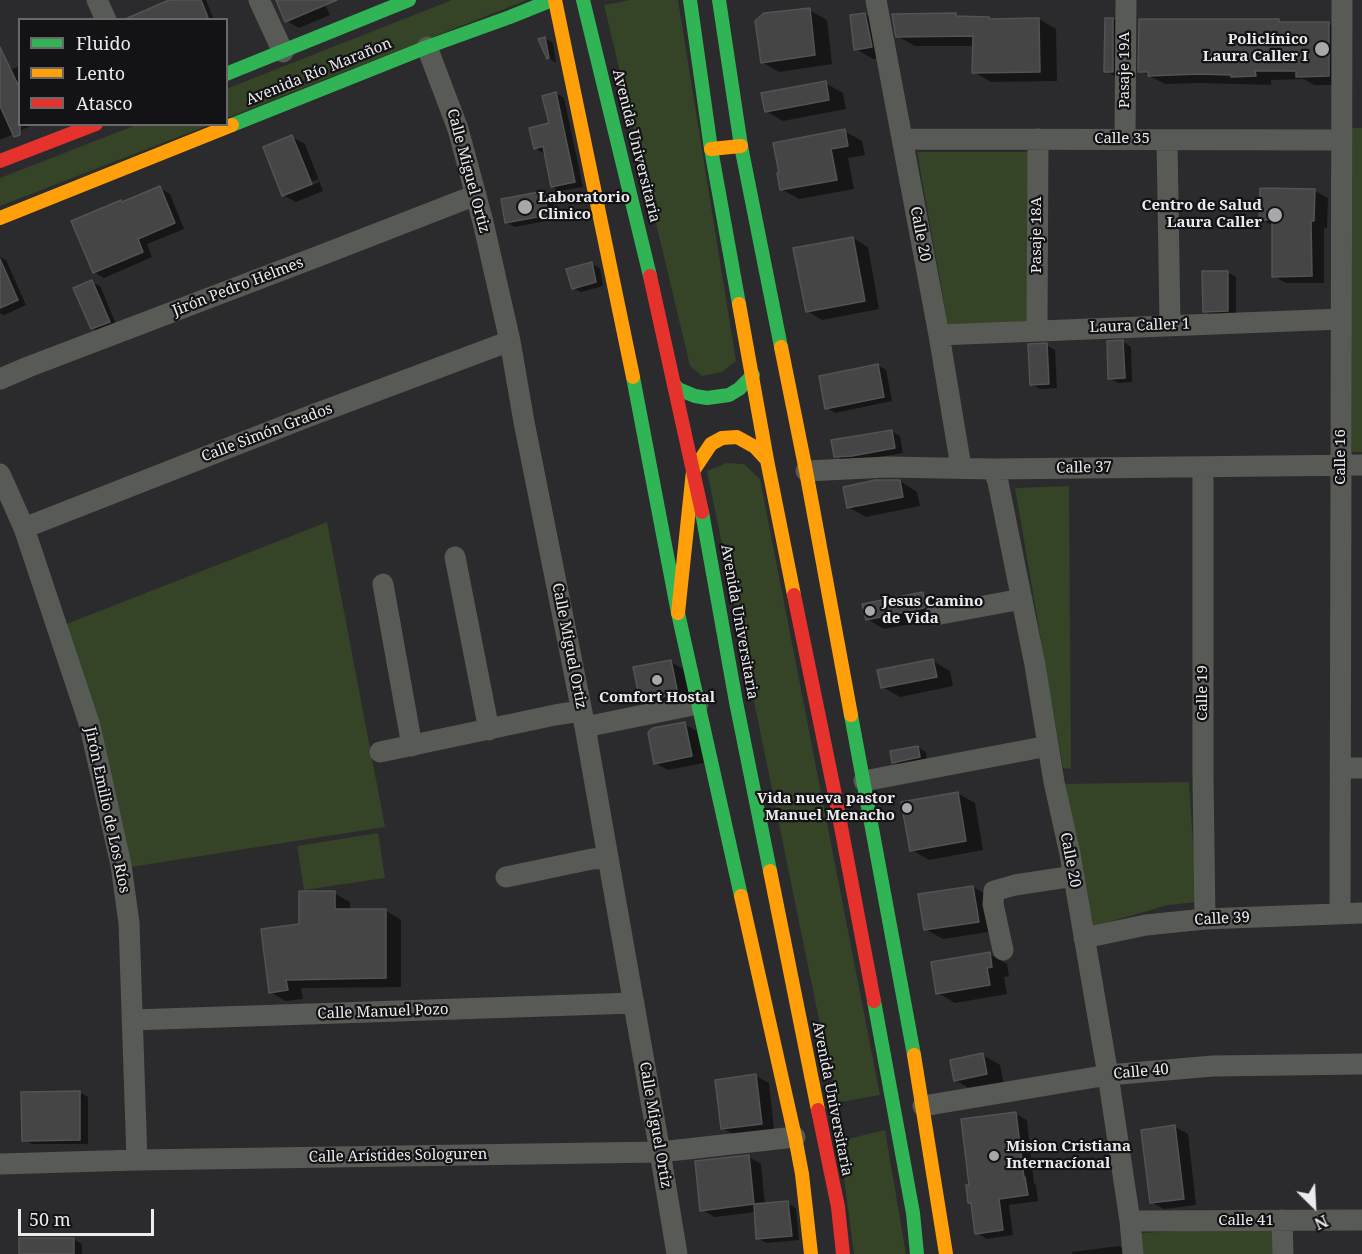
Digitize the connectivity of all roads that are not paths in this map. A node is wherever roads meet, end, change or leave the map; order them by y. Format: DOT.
graph roads {
  1 [pos="97,0"];
  2 [pos="259,0"];
  3 [pos="409,0"];
  4 [pos="553,0"];
  5 [pos="583,0"];
  6 [pos="690,0"];
  7 [pos="719,0"];
  8 [pos="876,0"];
  9 [pos="1126,0"];
  10 [pos="1342,0"];
  11 [pos="105,18"];
  12 [pos="427,46"];
  13 [pos="283,52"];
  14 [pos="228,73"];
  15 [pos="91,126"];
  16 [pos="1348,127"];
  17 [pos="902,139"];
  18 [pos="1038,139"];
  19 [pos="1125,140"];
  20 [pos="1167,140"];
  21 [pos="741,146"];
  22 [pos="711,149"];
  23 [pos="0,161"];
  24 [pos="476,195"];
  25 [pos="0,218"];
  26 [pos="1341,319"];
  27 [pos="1170,325"];
  28 [pos="1037,330"];
  29 [pos="939,335"];
  30 [pos="510,341"];
  31 [pos="753,375"];
  32 [pos="0,379"];
  33 [pos="674,384"];
  34 [pos="767,460"];
  35 [pos="1341,465"];
  36 [pos="1362,465"];
  37 [pos="1203,466"];
  38 [pos="961,467"];
  39 [pos="993,469"];
  40 [pos="693,471"];
  41 [pos="806,471"];
  42 [pos="0,474"];
  43 [pos="24,528"];
  44 [pos="455,557"];
  45 [pos="383,584"];
  46 [pos="1022,599"];
  47 [pos="678,612"];
  48 [pos="935,615"];
  49 [pos="698,704"];
  50 [pos="583,719"];
  51 [pos="489,730"];
  52 [pos="412,746"];
  53 [pos="1048,746"];
  54 [pos="380,752"];
  55 [pos="1340,768"];
  56 [pos="1362,768"];
  57 [pos="864,781"];
  58 [pos="608,858"];
  59 [pos="506,876"];
  60 [pos="1074,876"];
  61 [pos="1340,913"];
  62 [pos="1362,913"];
  63 [pos="1204,919"];
  64 [pos="1084,938"];
  65 [pos="1003,950"];
  66 [pos="634,1003"];
  67 [pos="132,1020"];
  68 [pos="1362,1064"];
  69 [pos="1108,1075"];
  70 [pos="923,1106"];
  71 [pos="795,1137"];
  72 [pos="660,1152"];
  73 [pos="137,1160"];
  74 [pos="0,1164"];
  75 [pos="1282,1220"];
  76 [pos="1362,1220"];
  77 [pos="1130,1221"];
  78 [pos="676,1254"];
  79 [pos="811,1254"];
  80 [pos="843,1254"];
  81 [pos="917,1254"];
  82 [pos="946,1254"];
  83 [pos="1133,1254"];
  84 [pos="1282,1254"];
  1 -- 11 [label="street"];
  2 -- 13 [label="street"];
  3 -- 13 [label="main road"];
  4 -- 12 [label="main road, Avenida Río Marañon"];
  4 -- 47 [label="main road"];
  5 -- 33 [label="main road, Avenida Universitaria"];
  6 -- 22 [label="main road"];
  7 -- 21 [label="main road"];
  8 -- 17 [label="street, Calle 20"];
  9 -- 19 [label="street, Pasaje 19A"];
  10 -- 16 [label="street, Calle 16"];
  12 -- 24 [label="street, Calle Miguel Ortiz"];
  12 -- 25 [label="main road, Avenida Río Marañon"];
  13 -- 14 [label="main road"];
  15 -- 23 [label="main road"];
  16 -- 20 [label="street, Calle 35"];
  16 -- 26 [label="street, Calle 16"];
  17 -- 18 [label="street, Calle 35"];
  17 -- 29 [label="street, Calle 20"];
  18 -- 19 [label="street, Calle 35"];
  18 -- 28 [label="street, Pasaje 18A"];
  19 -- 20 [label="street, Calle 35"];
  20 -- 27 [label="street"];
  21 -- 22 [label="main road"];
  21 -- 41 [label="main road"];
  22 -- 31 [label="main road"];
  24 -- 30 [label="street, Calle Miguel Ortiz"];
  24 -- 32 [label="street, Jirón Pedro Helmes"];
  26 -- 27 [label="street, Laura Caller 1"];
  26 -- 35 [label="street, Calle 16"];
  27 -- 28 [label="street, Laura Caller 1"];
  28 -- 29 [label="street, Laura Caller 1"];
  29 -- 38 [label="street, Calle 20"];
  30 -- 43 [label="street, Calle Simón Grados"];
  30 -- 50 [label="street, Calle Miguel Ortiz"];
  31 -- 33 [label="main road"];
  31 -- 34 [label="main road"];
  33 -- 40 [label="main road, Avenida Universitaria"];
  34 -- 40 [label="main road"];
  34 -- 81 [label="main road"];
  35 -- 36 [label="street, Calle 37"];
  35 -- 37 [label="street, Calle 37"];
  35 -- 55 [label="street, Calle 16"];
  37 -- 39 [label="street, Calle 37"];
  37 -- 63 [label="street, Calle 19"];
  38 -- 39 [label="street, Calle 37"];
  38 -- 41 [label="street, Calle 37"];
  39 -- 46 [label="street, Calle 20"];
  40 -- 47 [label="main road"];
  40 -- 80 [label="main road, Avenida Universitaria"];
  41 -- 57 [label="main road"];
  42 -- 43 [label="street, Jirón Emilio de Los Ríos"];
  43 -- 67 [label="street, Jirón Emilio de Los Ríos"];
  44 -- 51 [label="street"];
  45 -- 52 [label="street"];
  46 -- 48 [label="street"];
  46 -- 53 [label="street, Calle 20"];
  47 -- 49 [label="main road"];
  49 -- 50 [label="street"];
  49 -- 71 [label="main road"];
  50 -- 51 [label="street"];
  50 -- 58 [label="street, Calle Miguel Ortiz"];
  51 -- 52 [label="street"];
  52 -- 54 [label="street"];
  53 -- 57 [label="street"];
  53 -- 60 [label="street, Calle 20"];
  55 -- 56 [label="street"];
  55 -- 61 [label="street, Calle 16"];
  57 -- 70 [label="main road"];
  58 -- 59 [label="street"];
  58 -- 66 [label="street, Calle Miguel Ortiz"];
  60 -- 64 [label="street, Calle 20"];
  60 -- 65 [label="street"];
  61 -- 62 [label="street, Calle 39"];
  61 -- 63 [label="street, Calle 39"];
  63 -- 64 [label="street, Calle 39"];
  64 -- 69 [label="street, Calle 20"];
  66 -- 67 [label="street, Calle Manuel Pozo"];
  66 -- 72 [label="street, Calle Miguel Ortiz"];
  67 -- 73 [label="street, Jirón Emilio de Los Ríos"];
  68 -- 69 [label="street, Calle 40"];
  69 -- 70 [label="street, Calle 40"];
  69 -- 77 [label="street, Calle 20"];
  70 -- 82 [label="main road"];
  71 -- 72 [label="street, Calle Arístides Sologuren"];
  71 -- 79 [label="main road"];
  72 -- 73 [label="street, Calle Arístides Sologuren"];
  72 -- 78 [label="street, Calle Miguel Ortiz"];
  73 -- 74 [label="street, Calle Arístides Sologuren"];
  75 -- 76 [label="street, Calle 41"];
  75 -- 77 [label="street, Calle 41"];
  75 -- 84 [label="street"];
  77 -- 83 [label="street, Calle 20"];
}
